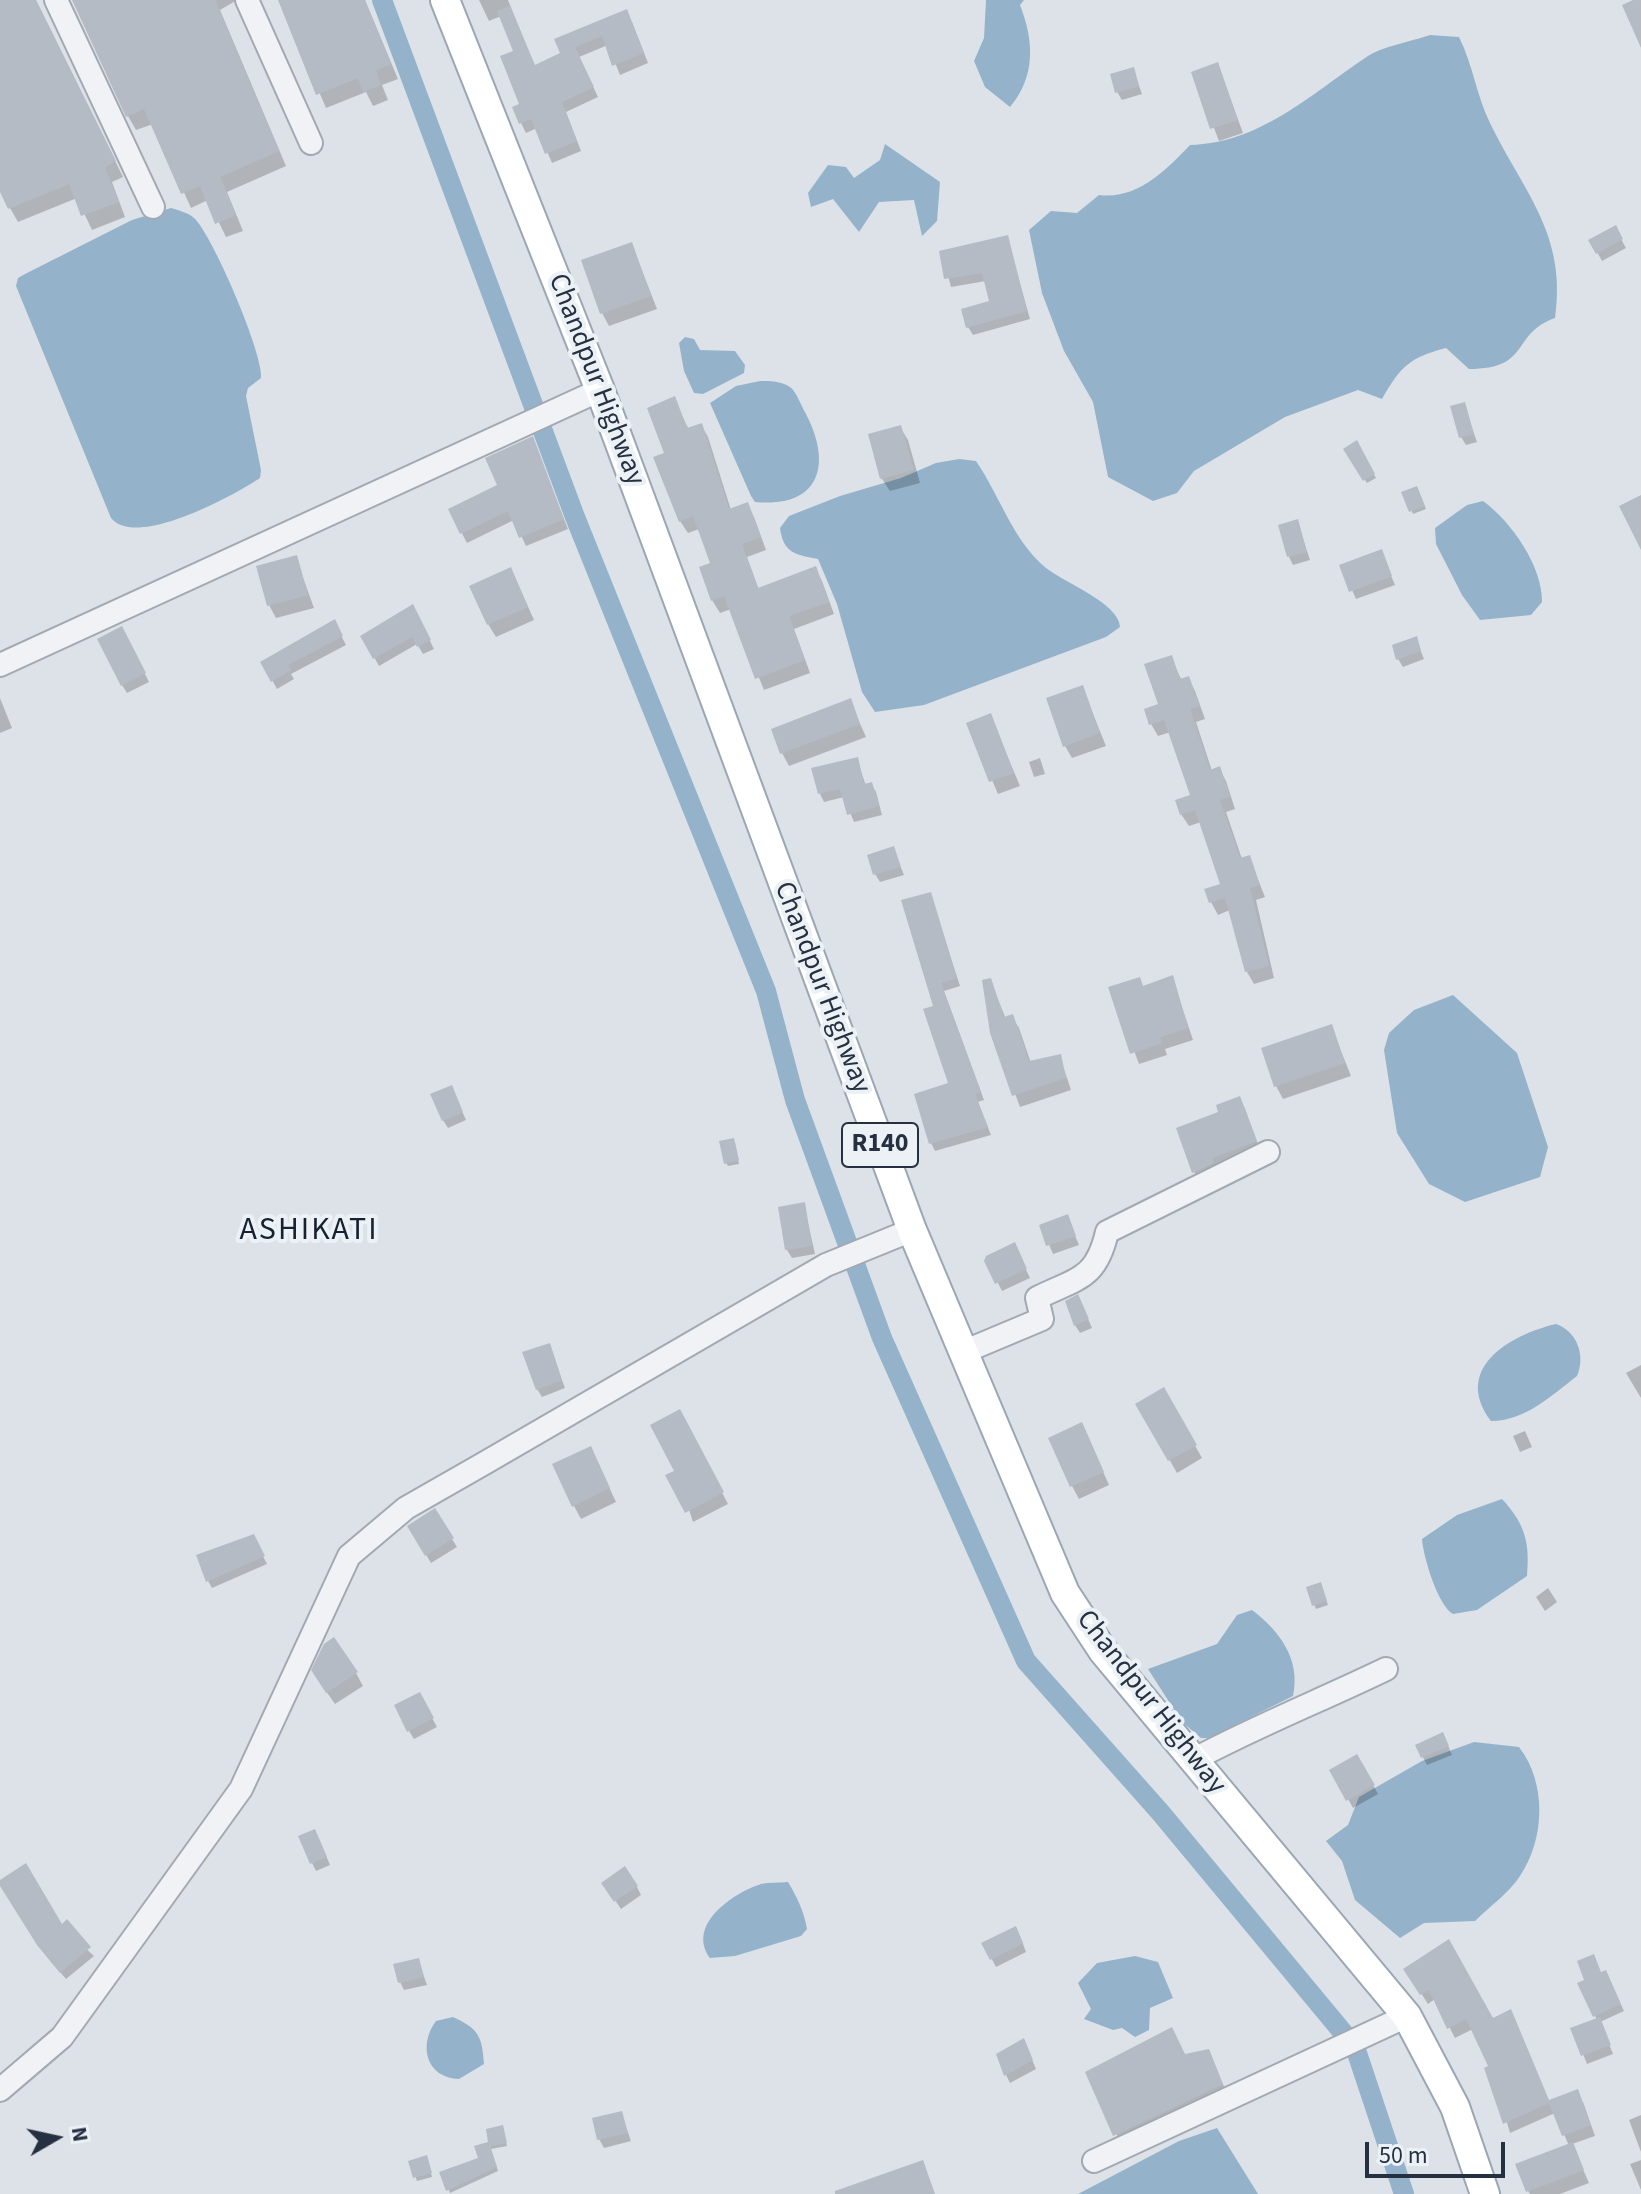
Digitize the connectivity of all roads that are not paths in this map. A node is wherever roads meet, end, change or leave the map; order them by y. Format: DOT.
graph roads {
  1 [pos="56,0"];
  2 [pos="247,0"];
  3 [pos="445,0"];
  4 [pos="311,143"];
  5 [pos="153,207"];
  6 [pos="600,390"];
  7 [pos="0,665"];
  8 [pos="1268,1152"];
  9 [pos="912,1230"];
  10 [pos="961,1353"];
  11 [pos="1386,1669"];
  12 [pos="1193,1760"];
  13 [pos="1398,2020"];
  14 [pos="0,2090"];
  15 [pos="1094,2161"];
  16 [pos="1485,2194"];
  1 -- 5 [label="street"];
  2 -- 4 [label="street"];
  3 -- 6 [label="main road, Chandpur Highway / R140"];
  6 -- 7 [label="street"];
  6 -- 9 [label="main road, Chandpur Highway / R140"];
  8 -- 10 [label="street"];
  9 -- 10 [label="main road, Chandpur Highway / R140"];
  9 -- 14 [label="street"];
  10 -- 12 [label="main road, Chandpur Highway / R140"];
  11 -- 12 [label="street"];
  12 -- 13 [label="main road, Chandpur Highway / R140"];
  13 -- 15 [label="street"];
  13 -- 16 [label="main road, Chandpur Highway / R140"];
}
